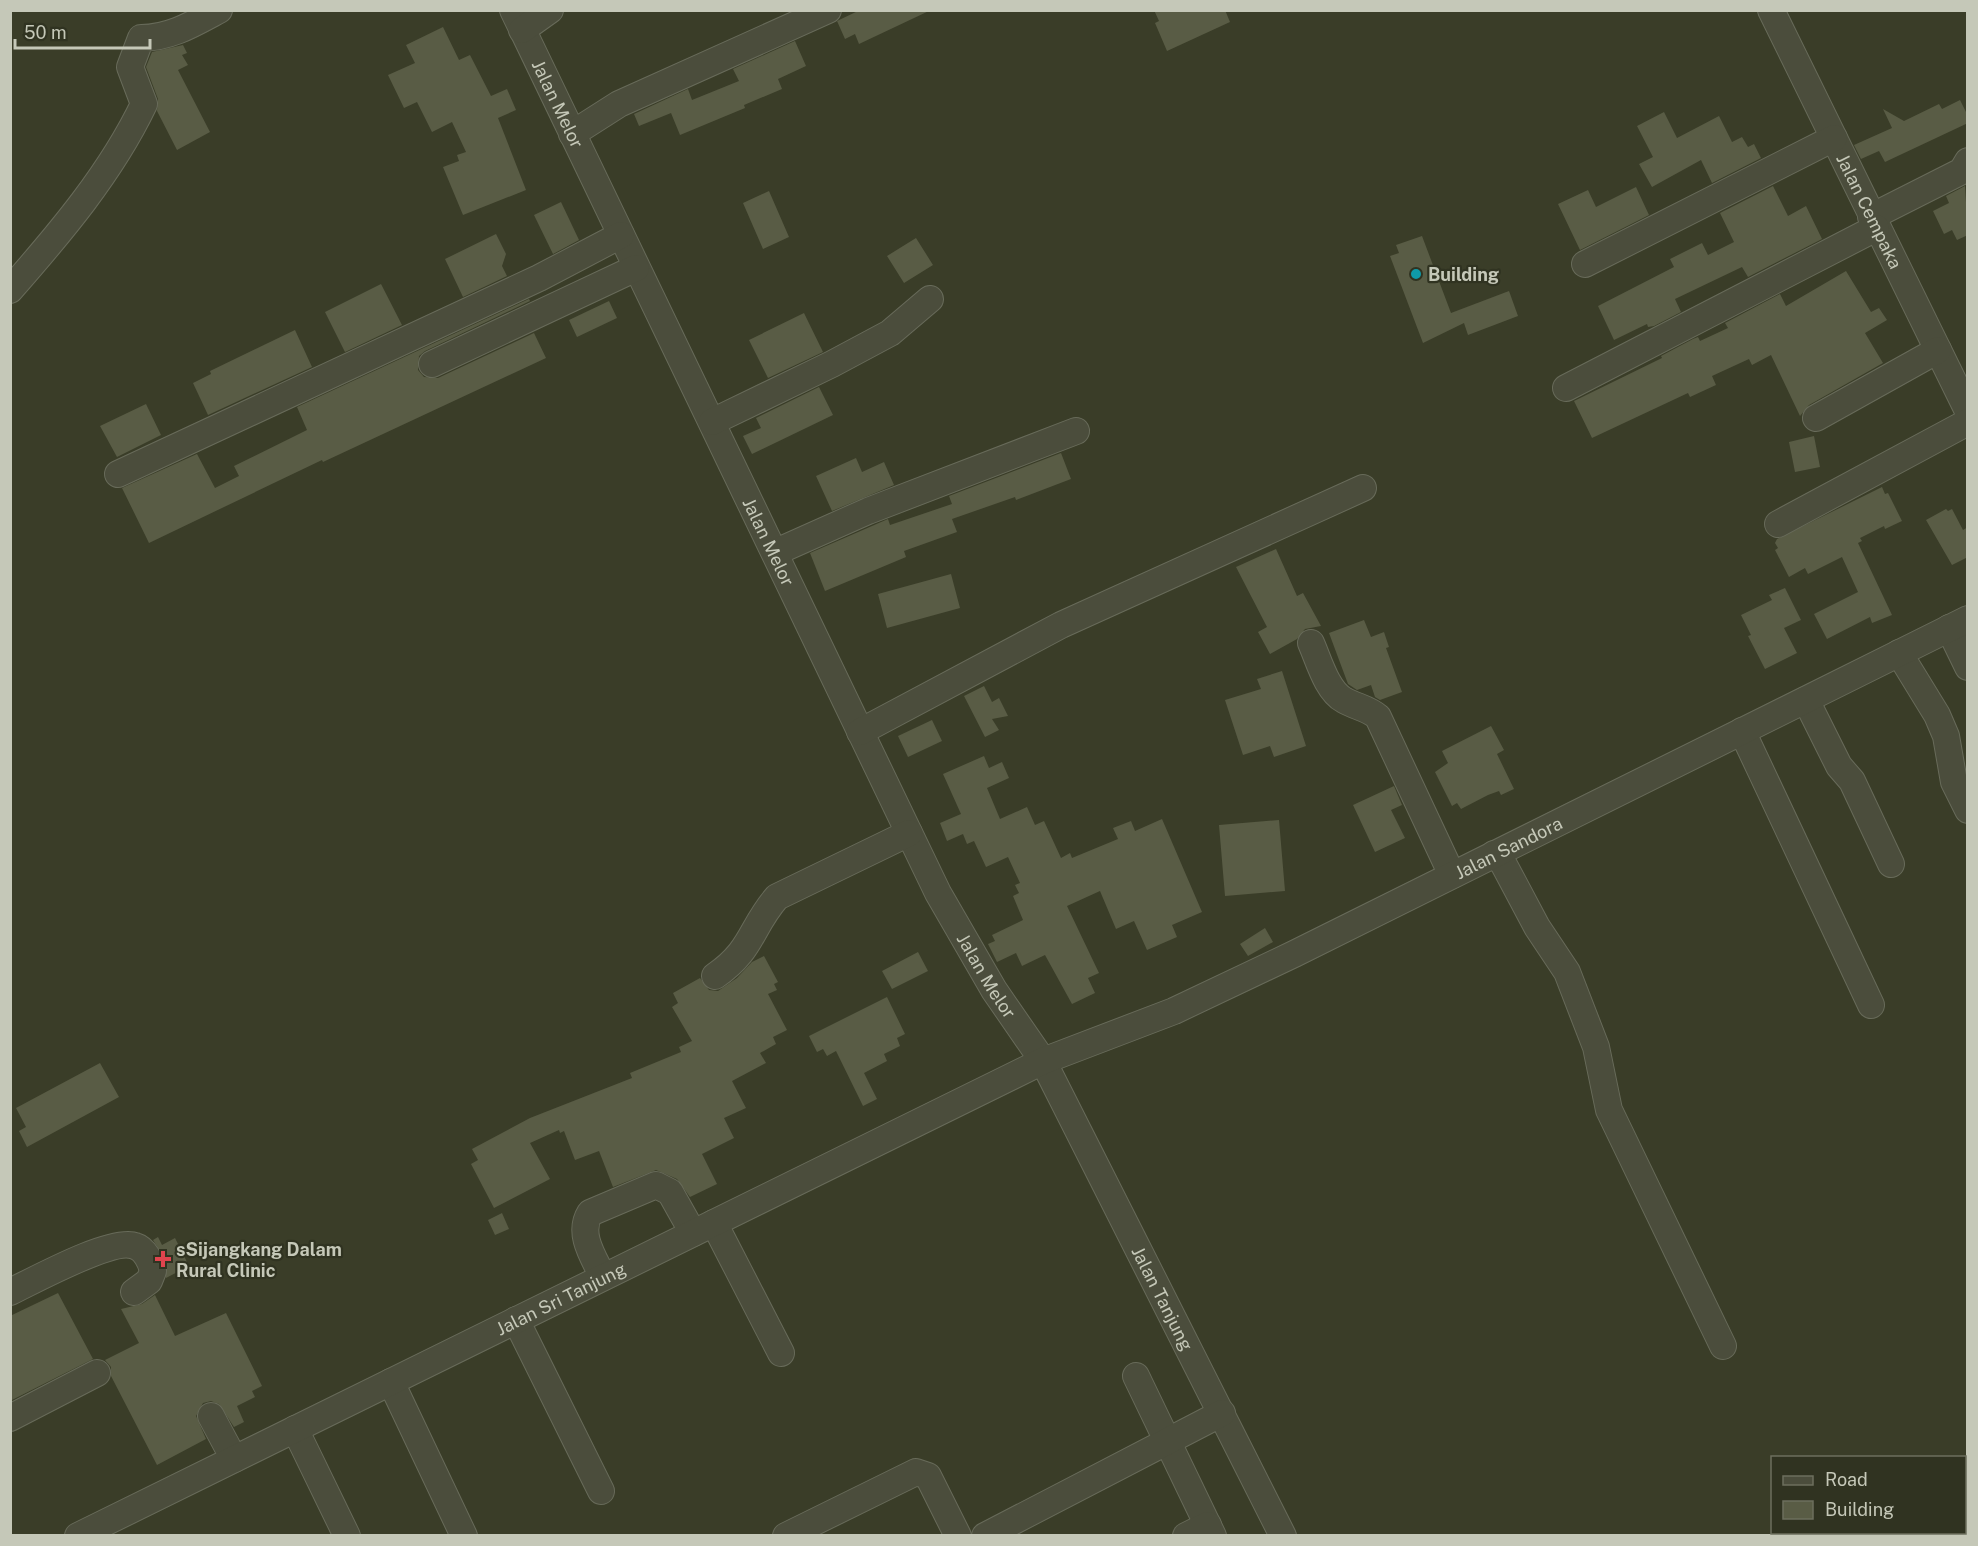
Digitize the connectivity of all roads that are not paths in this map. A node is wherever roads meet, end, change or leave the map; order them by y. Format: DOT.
graph roads {
  1 [pos="219,10"];
  2 [pos="550,10"];
  3 [pos="828,10"];
  4 [pos="1771,10"];
  5 [pos="517,20"];
  6 [pos="572,134"];
  7 [pos="1834,138"];
  8 [pos="1968,161"];
  9 [pos="1874,222"];
  10 [pos="621,235"];
  11 [pos="1585,264"];
  12 [pos="636,268"];
  13 [pos="10,290"];
  14 [pos="930,299"];
  15 [pos="1932,354"];
  16 [pos="432,364"];
  17 [pos="1566,388"];
  18 [pos="1968,411"];
  19 [pos="1816,418"];
  20 [pos="712,422"];
  21 [pos="1968,422"];
  22 [pos="1076,431"];
  23 [pos="118,474"];
  24 [pos="1363,488"];
  25 [pos="1778,524"];
  26 [pos="776,552"];
  27 [pos="1958,623"];
  28 [pos="1311,644"];
  29 [pos="1902,659"];
  30 [pos="1968,667"];
  31 [pos="1806,700"];
  32 [pos="860,732"];
  33 [pos="1745,736"];
  34 [pos="1968,810"];
  35 [pos="909,833"];
  36 [pos="1498,859"];
  37 [pos="1891,864"];
  38 [pos="1452,875"];
  39 [pos="715,976"];
  40 [pos="1871,1005"];
  41 [pos="1043,1061"];
  42 [pos="714,1236"];
  43 [pos="603,1277"];
  44 [pos="10,1292"];
  45 [pos="134,1292"];
  46 [pos="516,1320"];
  47 [pos="1723,1346"];
  48 [pos="781,1353"];
  49 [pos="98,1373"];
  50 [pos="1136,1376"];
  51 [pos="391,1382"];
  52 [pos="1217,1415"];
  53 [pos="211,1416"];
  54 [pos="10,1418"];
  55 [pos="295,1429"];
  56 [pos="1175,1438"];
  57 [pos="234,1459"];
  58 [pos="601,1491"];
  59 [pos="1202,1532"];
  60 [pos="78,1536"];
  61 [pos="348,1536"];
  62 [pos="464,1536"];
  63 [pos="786,1536"];
  64 [pos="958,1536"];
  65 [pos="985,1536"];
  66 [pos="1283,1536"];
  1 -- 13 [label="street"];
  2 -- 5 [label="street"];
  3 -- 6 [label="street"];
  4 -- 7 [label="street, Jalan Cempaka"];
  5 -- 6 [label="street, Jalan Melor"];
  6 -- 10 [label="street, Jalan Melor"];
  7 -- 9 [label="street, Jalan Cempaka"];
  7 -- 11 [label="street"];
  8 -- 9 [label="street"];
  9 -- 15 [label="street, Jalan Cempaka"];
  9 -- 17 [label="street"];
  10 -- 12 [label="street, Jalan Melor"];
  10 -- 23 [label="street"];
  12 -- 16 [label="street"];
  12 -- 20 [label="street, Jalan Melor"];
  14 -- 20 [label="street"];
  15 -- 18 [label="street, Jalan Cempaka"];
  15 -- 19 [label="street"];
  20 -- 26 [label="street, Jalan Melor"];
  21 -- 25 [label="street"];
  22 -- 26 [label="street"];
  24 -- 32 [label="street"];
  26 -- 32 [label="street, Jalan Melor"];
  27 -- 29 [label="street, Jalan Sandora"];
  27 -- 30 [label="street"];
  28 -- 38 [label="street"];
  29 -- 31 [label="street, Jalan Sandora"];
  29 -- 34 [label="street"];
  31 -- 33 [label="street, Jalan Sandora"];
  31 -- 37 [label="street"];
  32 -- 35 [label="street, Jalan Melor"];
  33 -- 36 [label="street, Jalan Sandora"];
  33 -- 40 [label="street"];
  35 -- 39 [label="street"];
  35 -- 41 [label="street, Jalan Melor"];
  36 -- 38 [label="street, Jalan Sandora"];
  36 -- 47 [label="street"];
  38 -- 41 [label="street, Jalan Sandora"];
  41 -- 42 [label="street, Jalan Sri Tanjung"];
  41 -- 52 [label="street, Jalan Tanjung"];
  42 -- 43 [label="street, Jalan Sri Tanjung"];
  42 -- 43 [label="street"];
  42 -- 48 [label="street"];
  43 -- 46 [label="street, Jalan Sri Tanjung"];
  44 -- 45 [label="street"];
  46 -- 51 [label="street, Jalan Sri Tanjung"];
  46 -- 58 [label="street"];
  49 -- 54 [label="street"];
  50 -- 56 [label="street"];
  51 -- 55 [label="street, Jalan Sri Tanjung"];
  51 -- 62 [label="street"];
  52 -- 56 [label="street"];
  52 -- 66 [label="street, Jalan Tanjung"];
  53 -- 57 [label="street"];
  55 -- 57 [label="street, Jalan Sri Tanjung"];
  55 -- 61 [label="street"];
  56 -- 59 [label="street"];
  56 -- 65 [label="street"];
  57 -- 60 [label="street, Jalan Sri Tanjung"];
  63 -- 64 [label="street"];
}
